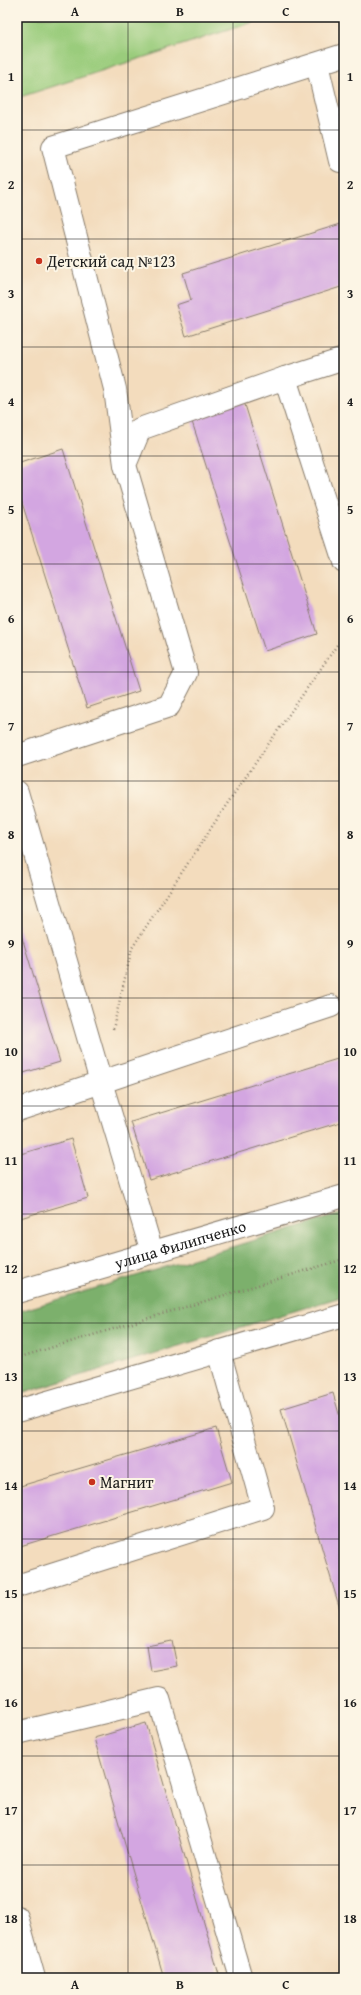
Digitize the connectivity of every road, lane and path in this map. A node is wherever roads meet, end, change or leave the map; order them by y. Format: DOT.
graph roads {
  1 [pos="344,55"];
  2 [pos="318,64"];
  3 [pos="340,161"];
  4 [pos="344,358"];
  5 [pos="285,378"];
  6 [pos="125,464"];
  7 [pos="340,534"];
  8 [pos="344,562"];
  9 [pos="344,635"];
  10 [pos="17,756"];
  11 [pos="17,792"];
  12 [pos="331,1006"];
  13 [pos="113,1030"];
  14 [pos="101,1082"];
  15 [pos="17,1110"];
  16 [pos="344,1196"];
  17 [pos="152,1252"];
  18 [pos="344,1259"];
  19 [pos="17,1292"];
  20 [pos="344,1315"];
  21 [pos="219,1351"];
  22 [pos="17,1358"];
  23 [pos="17,1411"];
  24 [pos="17,1586"];
  25 [pos="17,1733"];
  26 [pos="17,1917"];
  27 [pos="34,1978"];
  28 [pos="241,1978"];
  1 -- 2 [label="street"];
  2 -- 3 [label="street"];
  2 -- 6 [label="street"];
  4 -- 5 [label="street"];
  5 -- 6 [label="street"];
  5 -- 7 [label="street"];
  6 -- 10 [label="street"];
  7 -- 8 [label="street"];
  9 -- 13 [label="path"];
  11 -- 14 [label="street"];
  12 -- 14 [label="street"];
  14 -- 15 [label="street"];
  14 -- 17 [label="street"];
  16 -- 17 [label="street, улица Филипченко"];
  17 -- 19 [label="street, улица Филипченко"];
  18 -- 22 [label="path"];
  20 -- 21 [label="street"];
  21 -- 23 [label="street"];
  21 -- 24 [label="street"];
  25 -- 28 [label="street"];
  26 -- 27 [label="street"];
}
